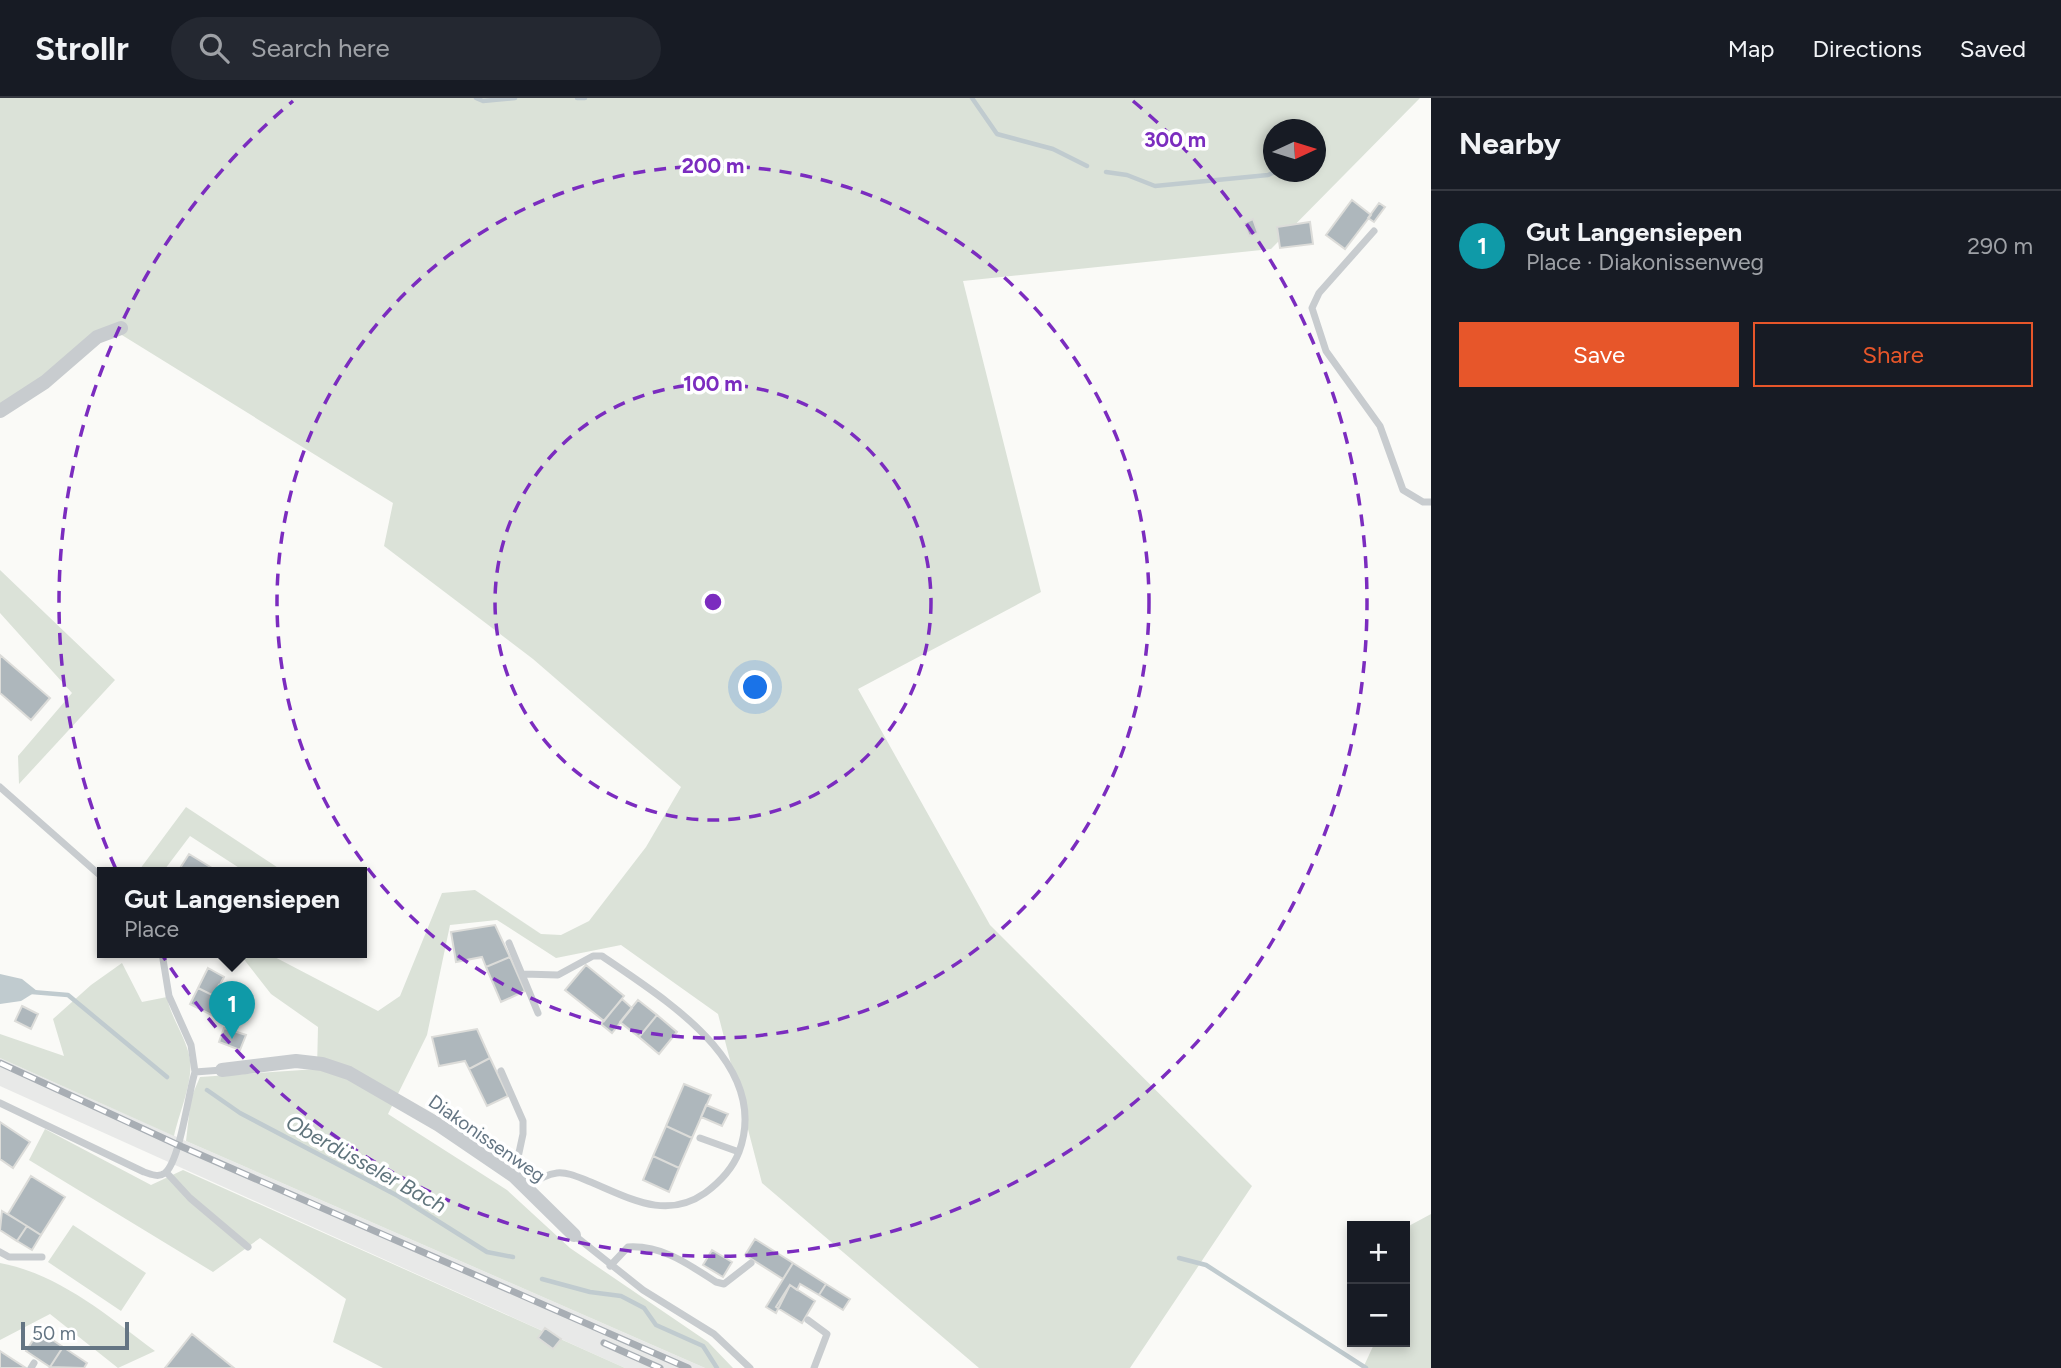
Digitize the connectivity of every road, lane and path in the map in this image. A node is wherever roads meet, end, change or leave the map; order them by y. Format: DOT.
graph roads {
  1 [pos="1374,231"];
  2 [pos="121,328"];
  3 [pos="0,411"];
  4 [pos="1431,502"];
  5 [pos="2,793"];
  6 [pos="97,873"];
  7 [pos="509,943"];
  8 [pos="162,958"];
  9 [pos="524,974"];
  10 [pos="538,1013"];
  11 [pos="222,1070"];
  12 [pos="501,1071"];
  13 [pos="195,1072"];
  14 [pos="0,1103"];
  15 [pos="700,1138"];
  16 [pos="739,1152"];
  17 [pos="166,1172"];
  18 [pos="514,1176"];
  19 [pos="528,1187"];
  20 [pos="574,1234"];
  21 [pos="248,1247"];
  22 [pos="0,1252"];
  23 [pos="42,1257"];
  24 [pos="751,1263"];
  25 [pos="610,1266"];
  26 [pos="808,1320"];
  27 [pos="750,1368"];
  28 [pos="814,1368"];
  1 -- 4 [label="lane"];
  2 -- 3 [label="street"];
  5 -- 6 [label="lane"];
  7 -- 9 [label="lane"];
  8 -- 13 [label="lane"];
  9 -- 10 [label="lane"];
  9 -- 16 [label="lane"];
  11 -- 13 [label="lane, Diakonissenweg"];
  11 -- 18 [label="street, Diakonissenweg"];
  12 -- 18 [label="lane"];
  13 -- 17 [label="lane"];
  14 -- 17 [label="lane"];
  15 -- 16 [label="lane"];
  16 -- 19 [label="lane"];
  17 -- 21 [label="lane"];
  18 -- 19 [label="street, Diakonissenweg"];
  19 -- 20 [label="street, Diakonissenweg"];
  20 -- 25 [label="lane, Diakonissenweg"];
  22 -- 23 [label="lane"];
  24 -- 25 [label="lane"];
  25 -- 27 [label="lane, Diakonissenweg"];
  26 -- 28 [label="lane"];
}
